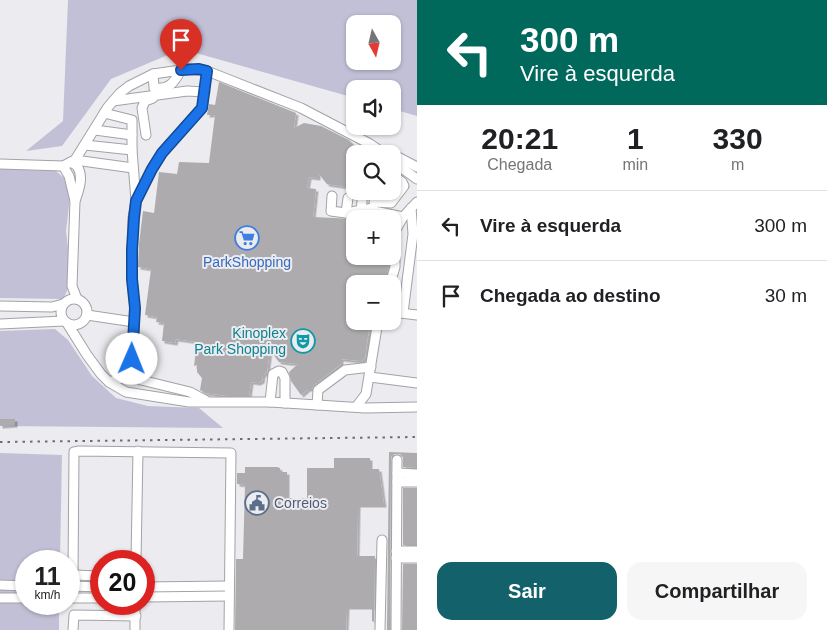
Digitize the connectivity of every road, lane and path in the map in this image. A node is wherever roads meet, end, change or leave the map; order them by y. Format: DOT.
graph roads {
  1 [pos="181,70"];
  2 [pos="207,71"];
  3 [pos="153,74"];
  4 [pos="205,92"];
  5 [pos="160,96"];
  6 [pos="113,101"];
  7 [pos="104,113"];
  8 [pos="95,130"];
  9 [pos="132,135"];
  10 [pos="146,135"];
  11 [pos="370,144"];
  12 [pos="85,145"];
  13 [pos="132,150"];
  14 [pos="401,159"];
  15 [pos="70,163"];
  16 [pos="0,164"];
  17 [pos="401,167"];
  18 [pos="417,167"];
  19 [pos="133,168"];
  20 [pos="417,179"];
  21 [pos="332,196"];
  22 [pos="375,200"];
  23 [pos="393,200"];
  24 [pos="136,201"];
  25 [pos="374,205"];
  26 [pos="414,205"];
  27 [pos="363,210"];
  28 [pos="374,210"];
  29 [pos="346,213"];
  30 [pos="403,217"];
  31 [pos="401,220"];
  32 [pos="401,231"];
  33 [pos="415,234"];
  34 [pos="72,290"];
  35 [pos="77,299"];
  36 [pos="65,302"];
  37 [pos="0,306"];
  38 [pos="402,314"];
  39 [pos="87,315"];
  40 [pos="417,315"];
  41 [pos="65,322"];
  42 [pos="134,322"];
  43 [pos="0,324"];
  44 [pos="377,330"];
  45 [pos="370,372"];
  46 [pos="131,375"];
  47 [pos="109,382"];
  48 [pos="417,383"];
  49 [pos="366,394"];
  50 [pos="189,397"];
  51 [pos="270,402"];
  52 [pos="285,403"];
  53 [pos="317,406"];
  54 [pos="375,406"];
  55 [pos="356,407"];
  56 [pos="417,407"];
  57 [pos="138,451"];
  58 [pos="397,460"];
  59 [pos="417,474"];
  60 [pos="397,478"];
  61 [pos="417,482"];
  62 [pos="382,540"];
  63 [pos="136,550"];
  64 [pos="417,551"];
  65 [pos="396,554"];
  66 [pos="417,558"];
  67 [pos="90,576"];
  68 [pos="0,585"];
  69 [pos="15,586"];
  70 [pos="229,586"];
  71 [pos="155,588"];
  72 [pos="155,596"];
  73 [pos="229,596"];
  74 [pos="0,598"];
  75 [pos="15,598"];
  76 [pos="136,616"];
  77 [pos="73,630"];
  78 [pos="136,630"];
  79 [pos="229,630"];
  80 [pos="380,630"];
  81 [pos="396,630"];
  1 -- 2 [label="street"];
  1 -- 3 [label="street"];
  1 -- 3 [label="street"];
  2 -- 4 [label="street"];
  2 -- 11 [label="street"];
  3 -- 6 [label="street"];
  4 -- 5 [label="street"];
  4 -- 24 [label="street"];
  5 -- 6 [label="street"];
  5 -- 10 [label="street"];
  6 -- 7 [label="street"];
  7 -- 8 [label="street"];
  7 -- 9 [label="street"];
  8 -- 9 [label="street"];
  8 -- 12 [label="street"];
  9 -- 13 [label="street"];
  12 -- 13 [label="street"];
  12 -- 15 [label="street"];
  13 -- 19 [label="street"];
  14 -- 18 [label="street"];
  15 -- 16 [label="street"];
  15 -- 19 [label="street"];
  15 -- 34 [label="street"];
  17 -- 20 [label="street"];
  19 -- 24 [label="street"];
  21 -- 29 [label="street"];
  22 -- 25 [label="street"];
  23 -- 25 [label="street"];
  24 -- 42 [label="street"];
  25 -- 27 [label="street"];
  25 -- 28 [label="street"];
  26 -- 30 [label="street"];
  26 -- 33 [label="street"];
  30 -- 31 [label="street"];
  32 -- 33 [label="street"];
  33 -- 38 [label="street"];
  34 -- 35 [label="street"];
  34 -- 36 [label="street"];
  35 -- 36 [label="street"];
  35 -- 39 [label="street"];
  36 -- 37 [label="street"];
  36 -- 41 [label="street"];
  38 -- 40 [label="street"];
  39 -- 41 [label="street"];
  39 -- 42 [label="street"];
  41 -- 43 [label="street"];
  41 -- 47 [label="street"];
  42 -- 46 [label="street"];
  44 -- 45 [label="street"];
  45 -- 48 [label="street"];
  45 -- 49 [label="street"];
  45 -- 53 [label="street"];
  46 -- 47 [label="street"];
  46 -- 50 [label="street"];
  47 -- 50 [label="street"];
  49 -- 54 [label="street"];
  49 -- 55 [label="street"];
  50 -- 51 [label="street"];
  51 -- 52 [label="street"];
  51 -- 52 [label="street"];
  52 -- 53 [label="street"];
  53 -- 55 [label="street"];
  54 -- 55 [label="street"];
  54 -- 56 [label="street"];
  57 -- 63 [label="street"];
  57 -- 67 [label="street"];
  57 -- 70 [label="street"];
  58 -- 60 [label="street"];
  59 -- 60 [label="street"];
  60 -- 61 [label="street"];
  60 -- 65 [label="street"];
  62 -- 80 [label="street"];
  64 -- 65 [label="street"];
  65 -- 66 [label="street"];
  65 -- 81 [label="street"];
  68 -- 69 [label="street"];
  70 -- 71 [label="street"];
  70 -- 73 [label="street"];
  72 -- 73 [label="street"];
  73 -- 79 [label="street"];
  74 -- 75 [label="street"];
  76 -- 77 [label="street"];
  76 -- 78 [label="street"];
}
